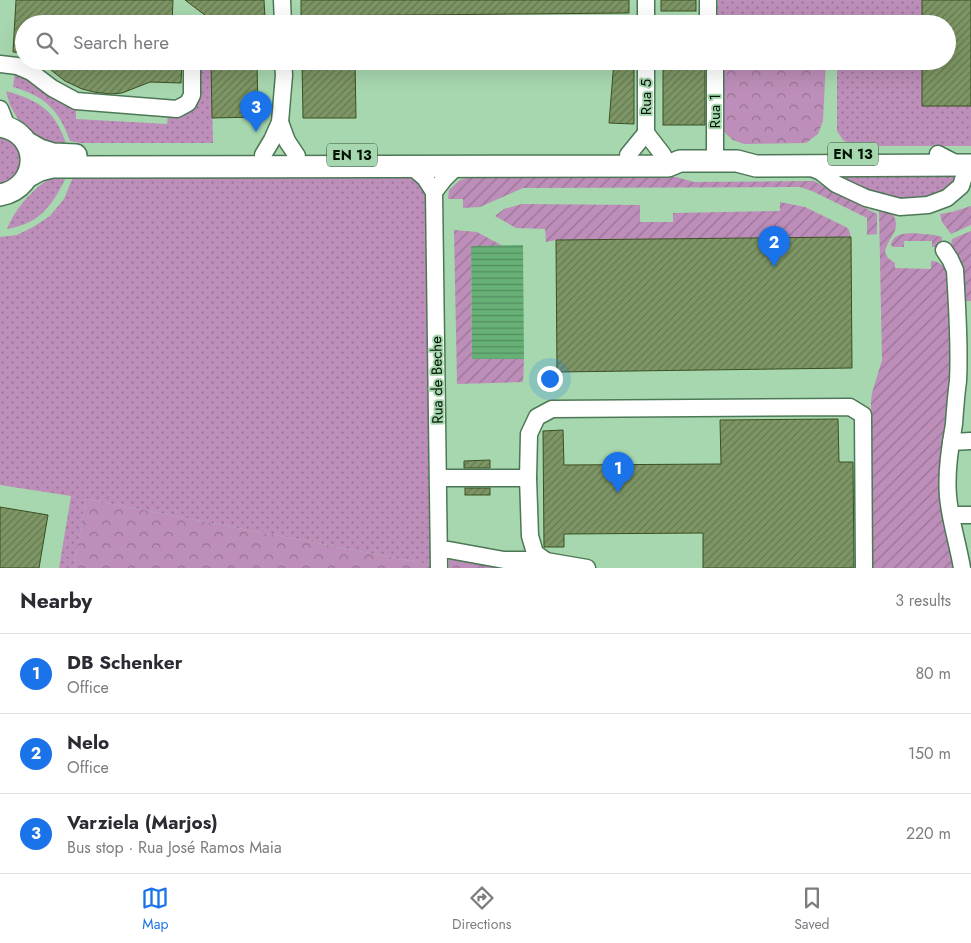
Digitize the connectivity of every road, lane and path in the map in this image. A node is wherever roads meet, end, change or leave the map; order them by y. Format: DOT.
graph roads {
  1 [pos="282,0"];
  2 [pos="646,0"];
  3 [pos="708,0"];
  4 [pos="283,15"];
  5 [pos="646,15"];
  6 [pos="708,15"];
  7 [pos="0,64"];
  8 [pos="15,66"];
  9 [pos="26,70"];
  10 [pos="192,70"];
  11 [pos="284,70"];
  12 [pos="646,70"];
  13 [pos="715,70"];
  14 [pos="2,121"];
  15 [pos="280,122"];
  16 [pos="646,133"];
  17 [pos="26,142"];
  18 [pos="263,155"];
  19 [pos="628,155"];
  20 [pos="297,156"];
  21 [pos="672,158"];
  22 [pos="737,160"];
  23 [pos="716,161"];
  24 [pos="967,161"];
  25 [pos="805,165"];
  26 [pos="168,166"];
  27 [pos="411,166"];
  28 [pos="457,166"];
  29 [pos="27,177"];
  30 [pos="434,192"];
  31 [pos="971,193"];
  32 [pos="0,195"];
  33 [pos="935,203"];
  34 [pos="944,250"];
  35 [pos="964,307"];
  36 [pos="971,441"];
  37 [pos="951,442"];
  38 [pos="438,478"];
  39 [pos="528,478"];
  40 [pos="950,515"];
  41 [pos="971,515"];
  42 [pos="438,550"];
  43 [pos="544,560"];
  44 [pos="439,568"];
  45 [pos="587,568"];
  46 [pos="864,568"];
  47 [pos="962,568"];
  1 -- 4 [label="street"];
  2 -- 5 [label="street"];
  3 -- 6 [label="street"];
  7 -- 8 [label="street"];
  9 -- 10 [label="street"];
  11 -- 15 [label="street"];
  12 -- 16 [label="street, Rua 5"];
  13 -- 23 [label="street, Rua 1"];
  14 -- 17 [label="main road, EN 13"];
  15 -- 18 [label="street"];
  15 -- 20 [label="street"];
  16 -- 19 [label="street, Rua 5"];
  16 -- 21 [label="street, Rua 5"];
  17 -- 18 [label="main road, EN 13"];
  17 -- 29 [label="main road"];
  18 -- 20 [label="main road, EN 13"];
  18 -- 26 [label="main road"];
  19 -- 20 [label="main road, EN 13"];
  19 -- 21 [label="main road, EN 13"];
  21 -- 23 [label="main road, EN 13"];
  21 -- 28 [label="main road, EN 13"];
  22 -- 23 [label="main road, EN 13"];
  22 -- 24 [label="main road, EN 13"];
  22 -- 25 [label="main road, EN 13"];
  24 -- 25 [label="main road, EN 13"];
  24 -- 33 [label="street"];
  25 -- 33 [label="street"];
  26 -- 27 [label="main road, EN 13"];
  26 -- 29 [label="main road, EN 13"];
  27 -- 28 [label="main road, EN 13"];
  27 -- 30 [label="street"];
  28 -- 30 [label="street"];
  29 -- 32 [label="main road, EN 13"];
  30 -- 38 [label="street, Rua de Beche"];
  31 -- 33 [label="street"];
  34 -- 35 [label="street"];
  35 -- 37 [label="street"];
  36 -- 37 [label="street"];
  37 -- 40 [label="street"];
  38 -- 39 [label="street"];
  38 -- 42 [label="street, Rua de Beche"];
  39 -- 43 [label="street"];
  39 -- 46 [label="street"];
  40 -- 41 [label="street"];
  40 -- 47 [label="street"];
  42 -- 43 [label="street"];
  42 -- 44 [label="street, Rua de Beche"];
  43 -- 45 [label="street"];
}
